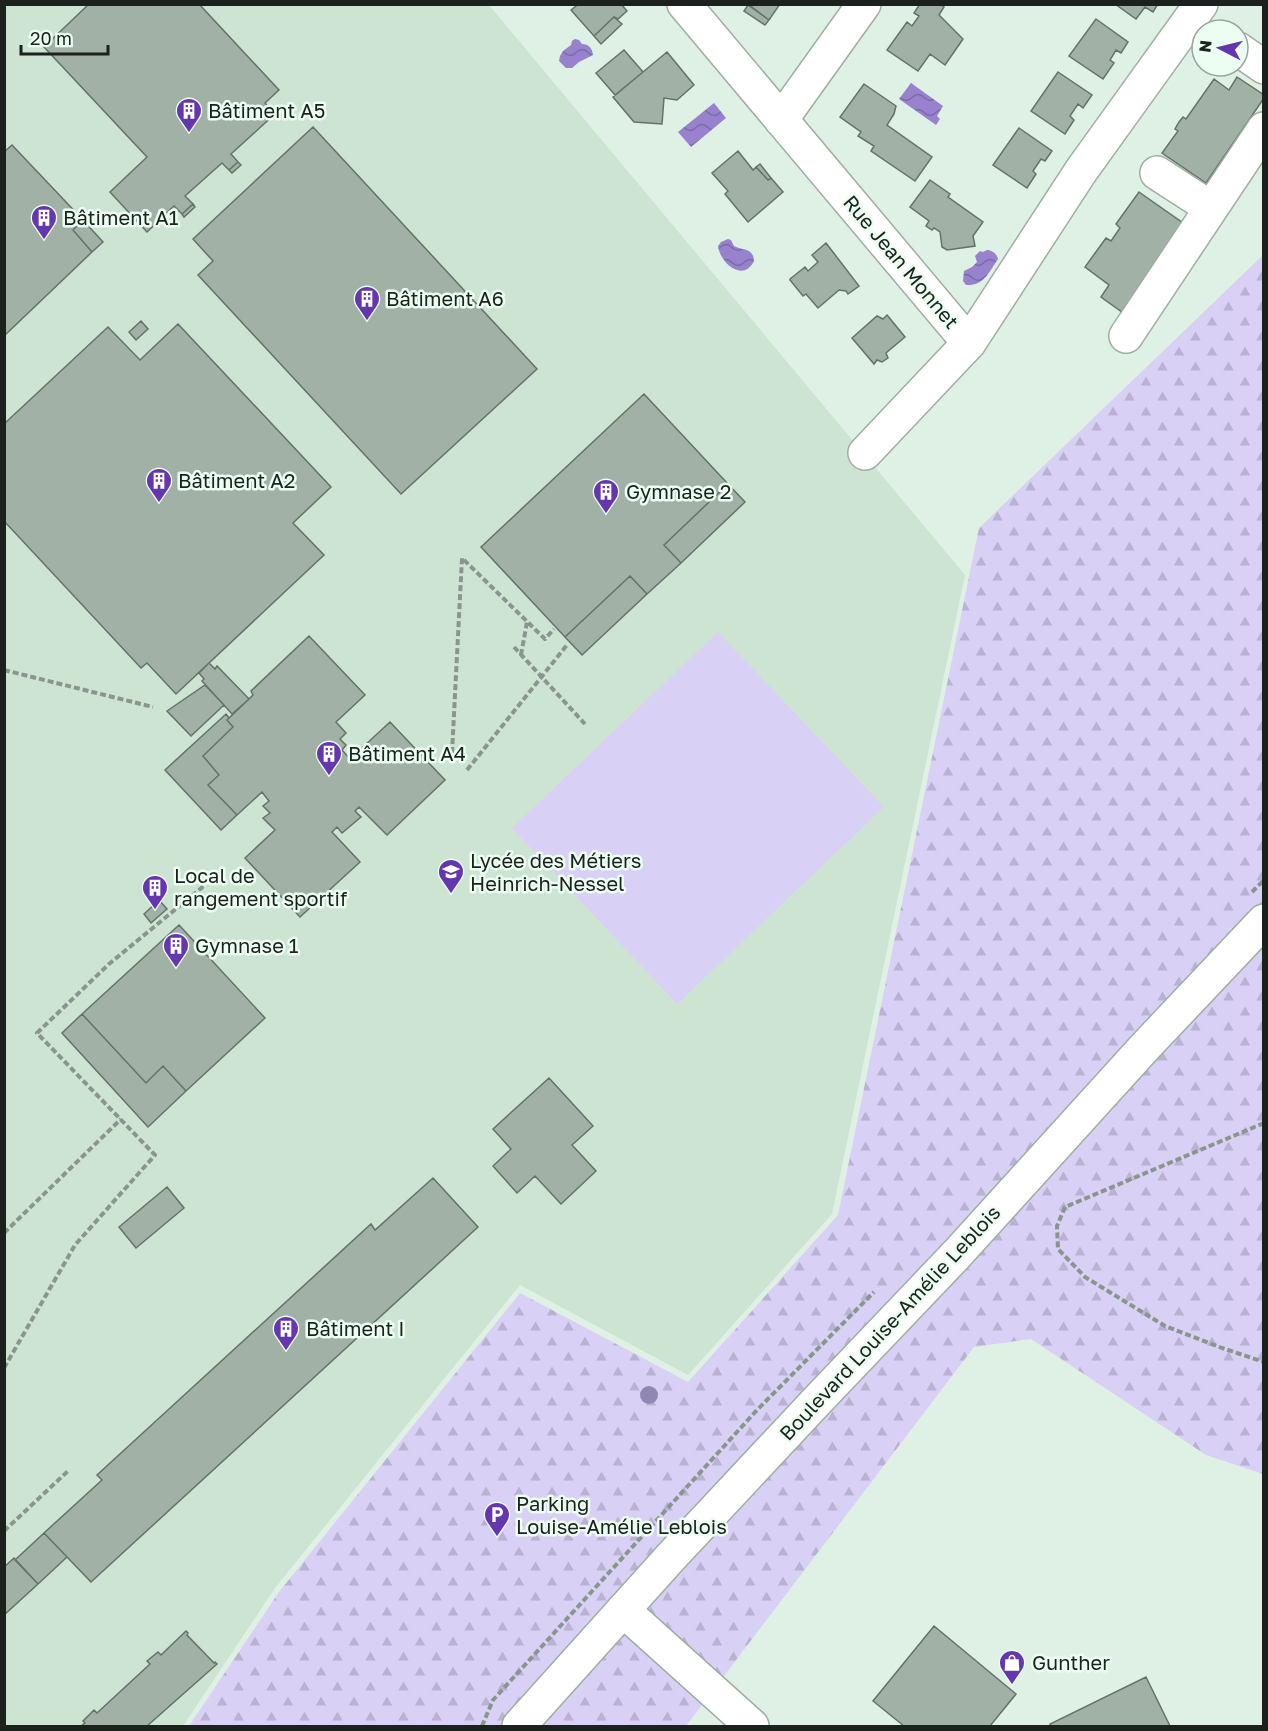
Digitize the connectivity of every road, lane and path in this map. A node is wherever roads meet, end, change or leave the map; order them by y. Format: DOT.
graph roads {
  1 [pos="684,4"];
  2 [pos="864,4"];
  3 [pos="1202,17"];
  4 [pos="1250,58"];
  5 [pos="1263,67"];
  6 [pos="781,120"];
  7 [pos="1263,129"];
  8 [pos="1157,172"];
  9 [pos="1211,208"];
  10 [pos="1126,336"];
  11 [pos="969,343"];
  12 [pos="865,453"];
  13 [pos="527,621"];
  14 [pos="555,629"];
  15 [pos="567,645"];
  16 [pos="514,647"];
  17 [pos="521,655"];
  18 [pos="4,670"];
  19 [pos="542,676"];
  20 [pos="153,706"];
  21 [pos="585,724"];
  22 [pos="452,753"];
  23 [pos="466,770"];
  24 [pos="1263,880"];
  25 [pos="205,885"];
  26 [pos="1257,907"];
  27 [pos="122,1119"];
  28 [pos="1263,1123"];
  29 [pos="4,1233"];
  30 [pos="880,1285"];
  31 [pos="1263,1362"];
  32 [pos="4,1368"];
  33 [pos="68,1471"];
  34 [pos="4,1530"];
  35 [pos="623,1610"];
  36 [pos="482,1726"];
  37 [pos="519,1726"];
  38 [pos="752,1726"];
  1 -- 6 [label="street, Rue Jean Monnet"];
  2 -- 6 [label="street"];
  3 -- 11 [label="street, Rue Jean Monnet"];
  4 -- 5 [label="street"];
  6 -- 11 [label="street, Rue Jean Monnet"];
  7 -- 9 [label="street"];
  8 -- 9 [label="street"];
  9 -- 10 [label="street"];
  11 -- 12 [label="street"];
  13 -- 14 [label="path"];
  13 -- 17 [label="path"];
  13 -- 22 [label="path"];
  15 -- 19 [label="path"];
  16 -- 17 [label="path"];
  17 -- 19 [label="path"];
  18 -- 20 [label="path"];
  19 -- 21 [label="path"];
  19 -- 23 [label="path"];
  24 -- 26 [label="path"];
  25 -- 27 [label="path"];
  26 -- 35 [label="street, Boulevard Louise-Amélie Leblois"];
  27 -- 29 [label="path"];
  27 -- 32 [label="path"];
  28 -- 31 [label="path"];
  30 -- 36 [label="path"];
  33 -- 34 [label="path"];
  35 -- 37 [label="street, Boulevard Louise-Amélie Leblois"];
  35 -- 38 [label="street"];
}
